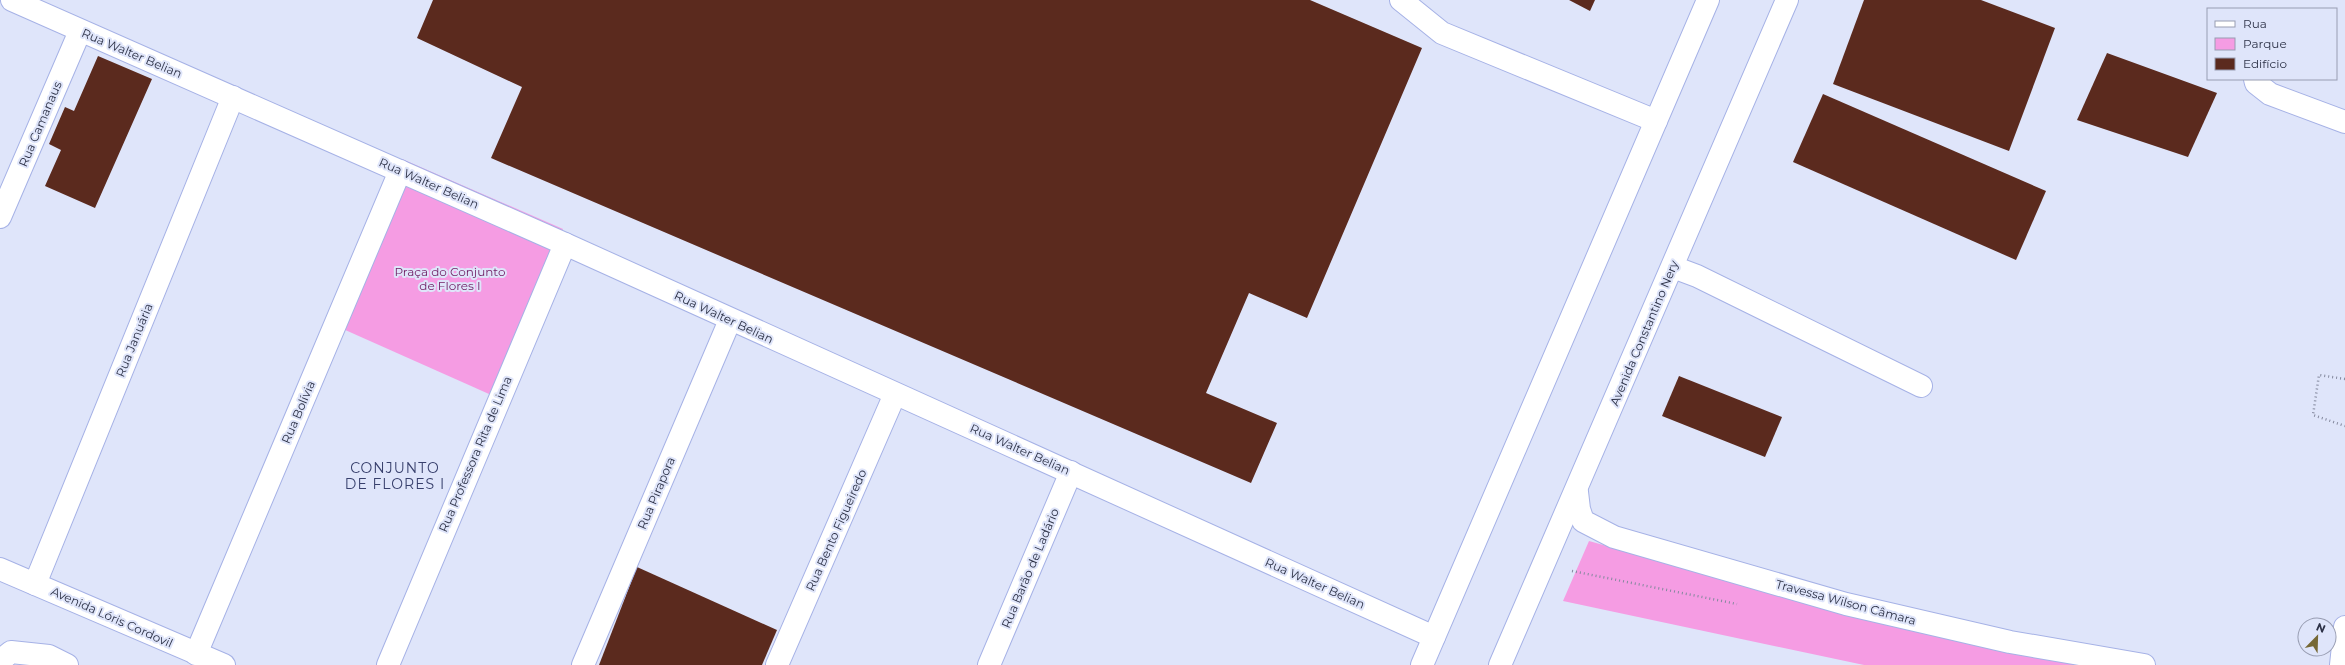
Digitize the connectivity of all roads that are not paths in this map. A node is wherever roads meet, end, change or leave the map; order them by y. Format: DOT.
graph roads {
  1 [pos="12,0"];
  2 [pos="1401,0"];
  3 [pos="1708,0"];
  4 [pos="1787,0"];
  5 [pos="80,31"];
  6 [pos="2255,80"];
  7 [pos="234,97"];
  8 [pos="1656,121"];
  9 [pos="2345,122"];
  10 [pos="400,170"];
  11 [pos="0,218"];
  12 [pos="564,244"];
  13 [pos="1673,267"];
  14 [pos="730,320"];
  15 [pos="1920,386"];
  16 [pos="895,394"];
  17 [pos="1071,472"];
  18 [pos="1577,492"];
  19 [pos="0,569"];
  20 [pos="35,584"];
  21 [pos="2345,631"];
  22 [pos="1434,638"];
  23 [pos="196,654"];
  24 [pos="0,661"];
  25 [pos="67,665"];
  26 [pos="224,665"];
  27 [pos="388,665"];
  28 [pos="583,665"];
  29 [pos="777,665"];
  30 [pos="989,665"];
  31 [pos="1422,665"];
  32 [pos="1500,665"];
  33 [pos="2144,665"];
  34 [pos="2341,665"];
  1 -- 5 [label="main road, Rua Walter Belian"];
  2 -- 8 [label="main road"];
  3 -- 8 [label="main road"];
  4 -- 13 [label="main road, Avenida Constantino Nery"];
  5 -- 7 [label="main road, Rua Walter Belian"];
  5 -- 11 [label="main road, Rua Camanaus"];
  6 -- 9 [label="main road"];
  7 -- 10 [label="main road, Rua Walter Belian"];
  7 -- 20 [label="main road, Rua Januária"];
  8 -- 22 [label="main road"];
  10 -- 12 [label="main road, Rua Walter Belian"];
  10 -- 23 [label="main road, Rua Bolívia"];
  12 -- 14 [label="main road, Rua Walter Belian"];
  12 -- 27 [label="main road, Rua Professora Rita de Lima"];
  13 -- 15 [label="main road"];
  13 -- 18 [label="main road, Avenida Constantino Nery"];
  14 -- 16 [label="main road, Rua Walter Belian"];
  14 -- 28 [label="main road, Rua Pirapora"];
  16 -- 17 [label="main road, Rua Walter Belian"];
  16 -- 29 [label="main road, Rua Bento Figueiredo"];
  17 -- 22 [label="main road, Rua Walter Belian"];
  17 -- 30 [label="main road, Rua Barão de Ladário"];
  18 -- 32 [label="main road, Avenida Constantino Nery"];
  18 -- 33 [label="main road, Travessa Wilson Câmara"];
  19 -- 20 [label="main road, Avenida Lóris Cordovil"];
  20 -- 23 [label="main road, Avenida Lóris Cordovil"];
  21 -- 34 [label="main road"];
  22 -- 31 [label="main road"];
  23 -- 26 [label="main road, Avenida Lóris Cordovil"];
  24 -- 25 [label="main road"];
}
